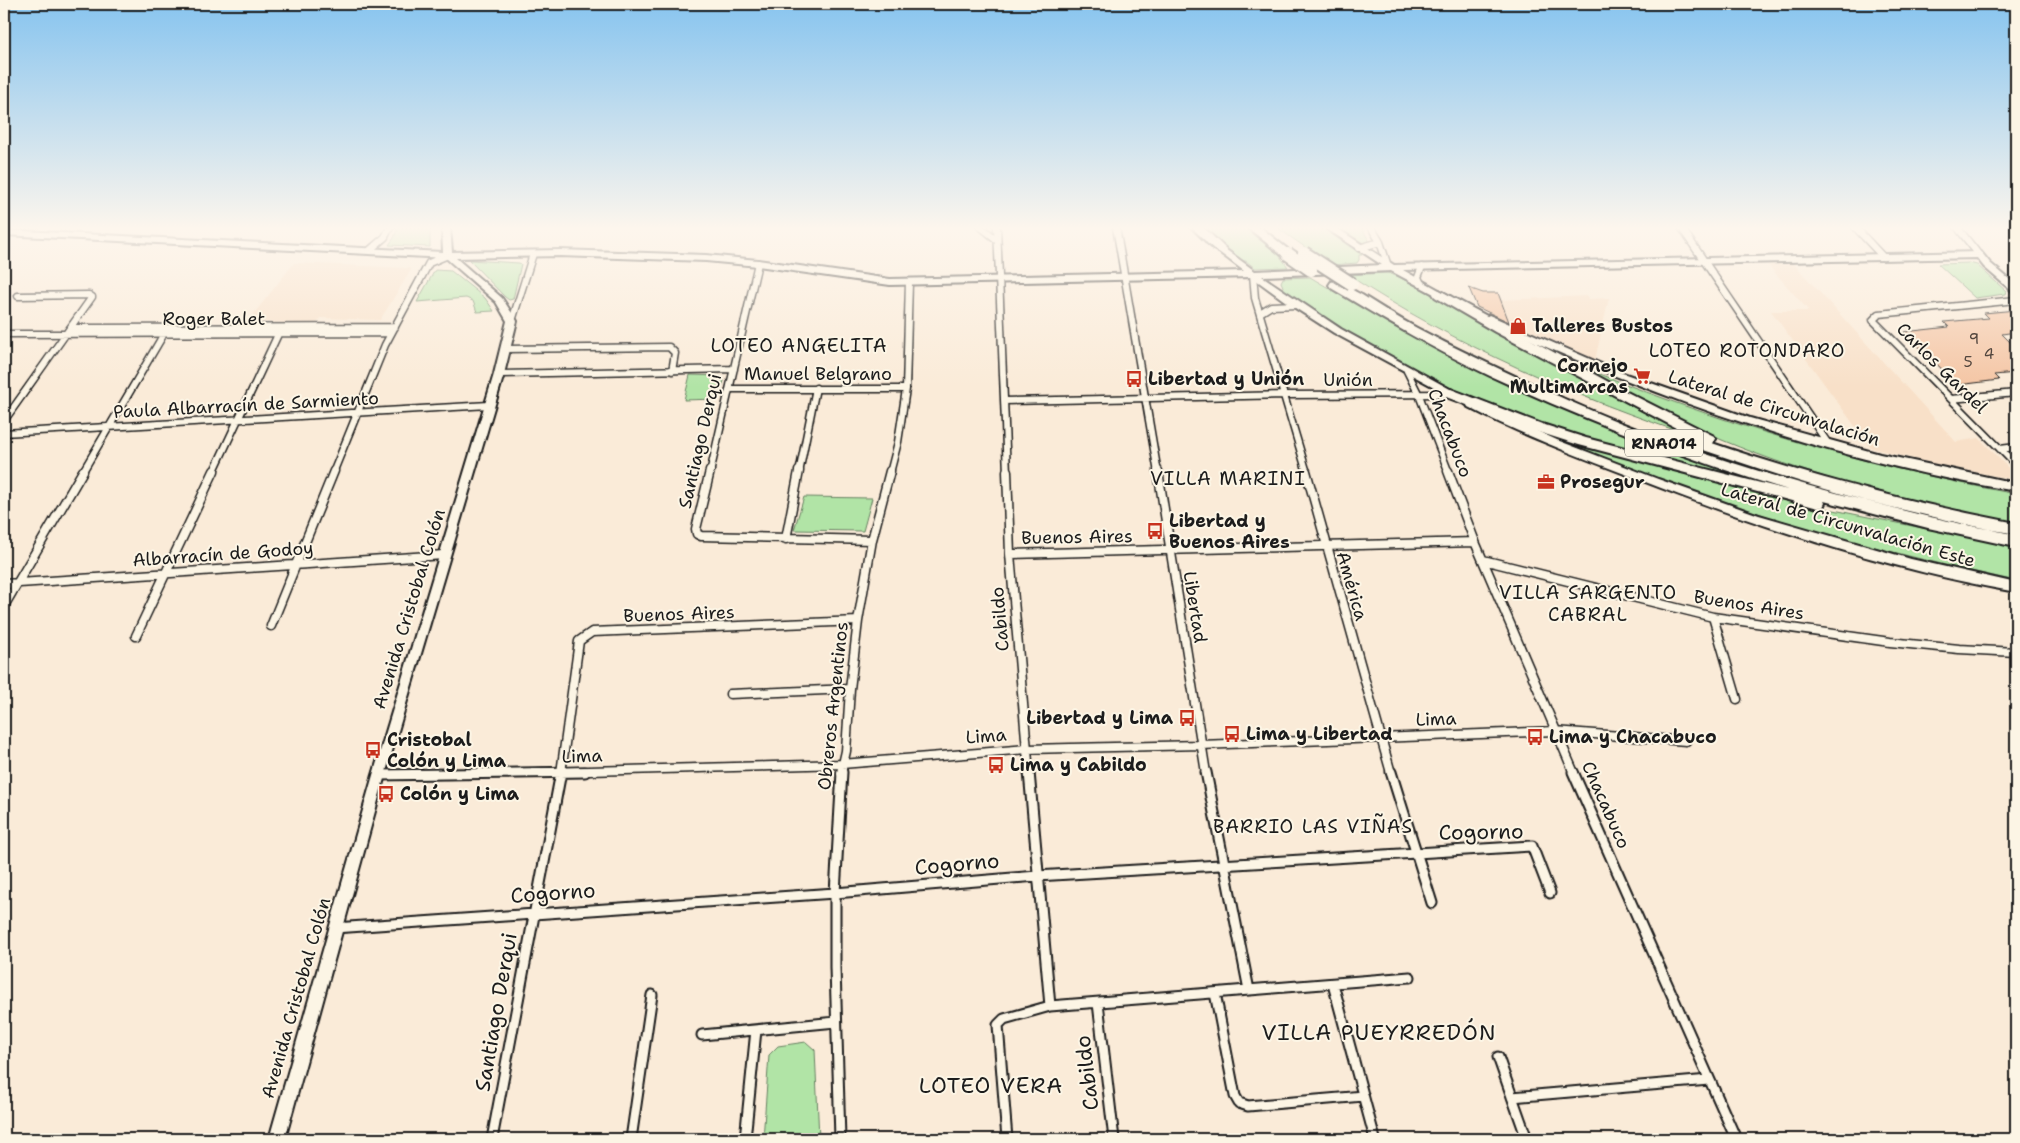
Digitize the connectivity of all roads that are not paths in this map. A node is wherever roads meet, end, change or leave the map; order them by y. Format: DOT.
graph roads {
  1 [pos="420,280"];
  2 [pos="477,280"];
  3 [pos="525,280"];
  4 [pos="754,280"];
  5 [pos="875,280"];
  6 [pos="959,280"];
  7 [pos="999,280"];
  8 [pos="1124,280"];
  9 [pos="1253,280"];
  10 [pos="1262,280"];
  11 [pos="1276,280"];
  12 [pos="1328,280"];
  13 [pos="1346,280"];
  14 [pos="1414,280"];
  15 [pos="1420,280"];
  16 [pos="1717,280"];
  17 [pos="2005,280"];
  18 [pos="909,282"];
  19 [pos="1421,284"];
  20 [pos="2016,290"];
  21 [pos="1280,294"];
  22 [pos="1439,294"];
  23 [pos="18,296"];
  24 [pos="2016,300"];
  25 [pos="1296,305"];
  26 [pos="1260,312"];
  27 [pos="512,321"];
  28 [pos="393,330"];
  29 [pos="166,331"];
  30 [pos="280,331"];
  31 [pos="4,334"];
  32 [pos="66,334"];
  33 [pos="506,349"];
  34 [pos="734,369"];
  35 [pos="672,371"];
  36 [pos="1407,371"];
  37 [pos="499,374"];
  38 [pos="816,388"];
  39 [pos="730,389"];
  40 [pos="906,389"];
  41 [pos="2016,393"];
  42 [pos="1451,394"];
  43 [pos="1285,395"];
  44 [pos="1419,395"];
  45 [pos="1146,398"];
  46 [pos="1951,399"];
  47 [pos="1005,401"];
  48 [pos="489,405"];
  49 [pos="358,413"];
  50 [pos="4,421"];
  51 [pos="237,421"];
  52 [pos="109,428"];
  53 [pos="4,433"];
  54 [pos="1829,445"];
  55 [pos="2016,447"];
  56 [pos="2000,449"];
  57 [pos="2016,465"];
  58 [pos="1822,483"];
  59 [pos="2016,487"];
  60 [pos="2016,529"];
  61 [pos="1996,537"];
  62 [pos="786,539"];
  63 [pos="872,540"];
  64 [pos="2016,541"];
  65 [pos="1475,542"];
  66 [pos="1326,547"];
  67 [pos="1170,550"];
  68 [pos="1010,554"];
  69 [pos="444,555"];
  70 [pos="1483,560"];
  71 [pos="297,565"];
  72 [pos="165,573"];
  73 [pos="17,583"];
  74 [pos="4,584"];
  75 [pos="2016,588"];
  76 [pos="4,606"];
  77 [pos="1713,617"];
  78 [pos="858,621"];
  79 [pos="271,626"];
  80 [pos="592,632"];
  81 [pos="136,636"];
  82 [pos="2016,652"];
  83 [pos="850,689"];
  84 [pos="730,694"];
  85 [pos="1738,699"];
  86 [pos="1555,731"];
  87 [pos="1380,737"];
  88 [pos="1686,742"];
  89 [pos="1201,745"];
  90 [pos="1028,750"];
  91 [pos="842,764"];
  92 [pos="561,773"];
  93 [pos="379,775"];
  94 [pos="1416,852"];
  95 [pos="1223,865"];
  96 [pos="1037,876"];
  97 [pos="835,893"];
  98 [pos="1550,893"];
  99 [pos="1432,903"];
  100 [pos="533,913"];
  101 [pos="335,928"];
  102 [pos="1410,977"];
  103 [pos="1334,984"];
  104 [pos="1249,990"];
  105 [pos="1215,993"];
  106 [pos="652,995"];
  107 [pos="1098,1003"];
  108 [pos="1050,1006"];
  109 [pos="836,1022"];
  110 [pos="756,1030"];
  111 [pos="702,1035"];
  112 [pos="1498,1057"];
  113 [pos="1709,1080"];
  114 [pos="1363,1096"];
  115 [pos="1512,1096"];
  116 [pos="277,1139"];
  117 [pos="492,1139"];
  118 [pos="631,1139"];
  119 [pos="745,1139"];
  120 [pos="840,1139"];
  121 [pos="1007,1139"];
  122 [pos="1114,1139"];
  123 [pos="1375,1139"];
  124 [pos="1527,1139"];
  125 [pos="1736,1139"];
  1 -- 28 [label="street"];
  2 -- 27 [label="main road"];
  3 -- 27 [label="street"];
  4 -- 34 [label="street, Santiago Derqui"];
  5 -- 18 [label="main road"];
  6 -- 18 [label="main road"];
  7 -- 47 [label="street, Cabildo"];
  8 -- 45 [label="street, Libertad"];
  9 -- 26 [label="street, América"];
  10 -- 21 [label="main road, Lateral de Circunvalación Este"];
  11 -- 21 [label="main road"];
  12 -- 61 [label="highway, RNA014, bridge"];
  13 -- 58 [label="highway, RNA014, bridge"];
  14 -- 19 [label="main road, Lateral de Circunvalación"];
  15 -- 19 [label="street"];
  16 -- 54 [label="street"];
  17 -- 20 [label="main road"];
  18 -- 40 [label="street, Obreros Argentinos"];
  19 -- 22 [label="main road, Lateral de Circunvalación"];
  21 -- 25 [label="main road, Lateral de Circunvalación Este"];
  22 -- 54 [label="main road, Lateral de Circunvalación"];
  22 -- 58 [label="highway"];
  23 -- 32 [label="street"];
  24 -- 46 [label="street, Carlos Gardel"];
  25 -- 26 [label="street"];
  25 -- 36 [label="main road, Lateral de Circunvalación Este"];
  26 -- 43 [label="street, América"];
  27 -- 33 [label="main road, Avenida Cristobal Colón"];
  28 -- 30 [label="street, Roger Balet"];
  28 -- 49 [label="street"];
  29 -- 30 [label="street, Roger Balet"];
  29 -- 32 [label="street, Roger Balet"];
  29 -- 52 [label="street"];
  30 -- 51 [label="street"];
  31 -- 32 [label="street, Roger Balet"];
  32 -- 50 [label="street"];
  33 -- 35 [label="street"];
  33 -- 37 [label="main road, Avenida Cristobal Colón"];
  34 -- 35 [label="street"];
  34 -- 39 [label="street, Santiago Derqui"];
  35 -- 37 [label="street"];
  36 -- 42 [label="main road, Lateral de Circunvalación Este"];
  36 -- 44 [label="street, Chacabuco"];
  37 -- 48 [label="main road, Avenida Cristobal Colón"];
  38 -- 39 [label="street, Manuel Belgrano"];
  38 -- 40 [label="street, Manuel Belgrano"];
  38 -- 62 [label="street"];
  39 -- 62 [label="street, Santiago Derqui"];
  40 -- 63 [label="street, Obreros Argentinos"];
  41 -- 46 [label="street"];
  42 -- 44 [label="street, Unión"];
  42 -- 61 [label="highway"];
  42 -- 75 [label="main road, Lateral de Circunvalación Este"];
  43 -- 44 [label="street, Unión"];
  43 -- 45 [label="street, Unión"];
  43 -- 66 [label="street, América"];
  44 -- 65 [label="street, Chacabuco"];
  45 -- 47 [label="street, Unión"];
  45 -- 67 [label="street, Libertad"];
  46 -- 56 [label="street, Carlos Gardel"];
  47 -- 68 [label="street, Cabildo"];
  48 -- 49 [label="street, Paula Albarracín de Sarmiento"];
  48 -- 69 [label="main road, Avenida Cristobal Colón"];
  49 -- 51 [label="street, Paula Albarracín de Sarmiento"];
  49 -- 71 [label="street"];
  51 -- 52 [label="street, Paula Albarracín de Sarmiento"];
  51 -- 72 [label="street"];
  52 -- 53 [label="street, Paula Albarracín de Sarmiento"];
  52 -- 73 [label="street"];
  54 -- 59 [label="main road, Lateral de Circunvalación"];
  55 -- 56 [label="street"];
  56 -- 57 [label="street, Carlos Gardel"];
  58 -- 60 [label="highway, RNA014"];
  61 -- 64 [label="highway, RNA014"];
  62 -- 63 [label="street"];
  63 -- 78 [label="street, Obreros Argentinos"];
  65 -- 66 [label="street, Buenos Aires"];
  65 -- 70 [label="street, Chacabuco"];
  66 -- 67 [label="street, Buenos Aires"];
  66 -- 87 [label="street, América"];
  67 -- 68 [label="street, Buenos Aires"];
  67 -- 89 [label="street, Libertad"];
  68 -- 90 [label="street, Cabildo"];
  69 -- 71 [label="street, Albarracín de Godoy"];
  69 -- 93 [label="main road, Avenida Cristobal Colón"];
  70 -- 77 [label="street, Buenos Aires"];
  70 -- 86 [label="street, Chacabuco"];
  71 -- 72 [label="street, Albarracín de Godoy"];
  71 -- 79 [label="street"];
  72 -- 73 [label="street, Albarracín de Godoy"];
  72 -- 81 [label="street"];
  73 -- 74 [label="street, Albarracín de Godoy"];
  73 -- 76 [label="street"];
  77 -- 82 [label="street, Buenos Aires"];
  77 -- 85 [label="street"];
  78 -- 80 [label="street, Buenos Aires"];
  78 -- 83 [label="street, Obreros Argentinos"];
  80 -- 92 [label="street, Santiago Derqui"];
  83 -- 84 [label="street"];
  83 -- 91 [label="street, Obreros Argentinos"];
  86 -- 87 [label="street, Lima"];
  86 -- 88 [label="street, Lima"];
  86 -- 113 [label="street, Chacabuco"];
  87 -- 89 [label="street, Lima"];
  87 -- 94 [label="street, América"];
  89 -- 90 [label="street, Lima"];
  89 -- 95 [label="street, Libertad"];
  90 -- 91 [label="street, Lima"];
  90 -- 96 [label="street, Cabildo"];
  91 -- 92 [label="street, Lima"];
  91 -- 97 [label="street, Obreros Argentinos"];
  92 -- 93 [label="street, Lima"];
  92 -- 100 [label="street, Santiago Derqui"];
  93 -- 101 [label="main road, Avenida Cristobal Colón"];
  94 -- 95 [label="street, Cogorno"];
  94 -- 98 [label="street, Cogorno"];
  94 -- 99 [label="street, América"];
  95 -- 96 [label="street, Cogorno"];
  95 -- 104 [label="street, Libertad"];
  96 -- 97 [label="street, Cogorno"];
  96 -- 108 [label="street, Cabildo"];
  97 -- 100 [label="street, Cogorno"];
  97 -- 109 [label="street, Obreros Argentinos"];
  100 -- 101 [label="street, Cogorno"];
  100 -- 117 [label="street, Santiago Derqui"];
  101 -- 116 [label="main road, Avenida Cristobal Colón"];
  102 -- 103 [label="street"];
  103 -- 104 [label="street"];
  103 -- 114 [label="street"];
  104 -- 105 [label="street"];
  105 -- 107 [label="street"];
  105 -- 114 [label="street"];
  106 -- 118 [label="street"];
  107 -- 108 [label="street"];
  107 -- 122 [label="street, Cabildo"];
  108 -- 121 [label="street"];
  109 -- 110 [label="street"];
  109 -- 120 [label="street, Obreros Argentinos"];
  110 -- 111 [label="street"];
  110 -- 119 [label="street"];
  112 -- 115 [label="street"];
  113 -- 115 [label="street"];
  113 -- 125 [label="street, Chacabuco"];
  114 -- 123 [label="street"];
  115 -- 124 [label="street"];
}
